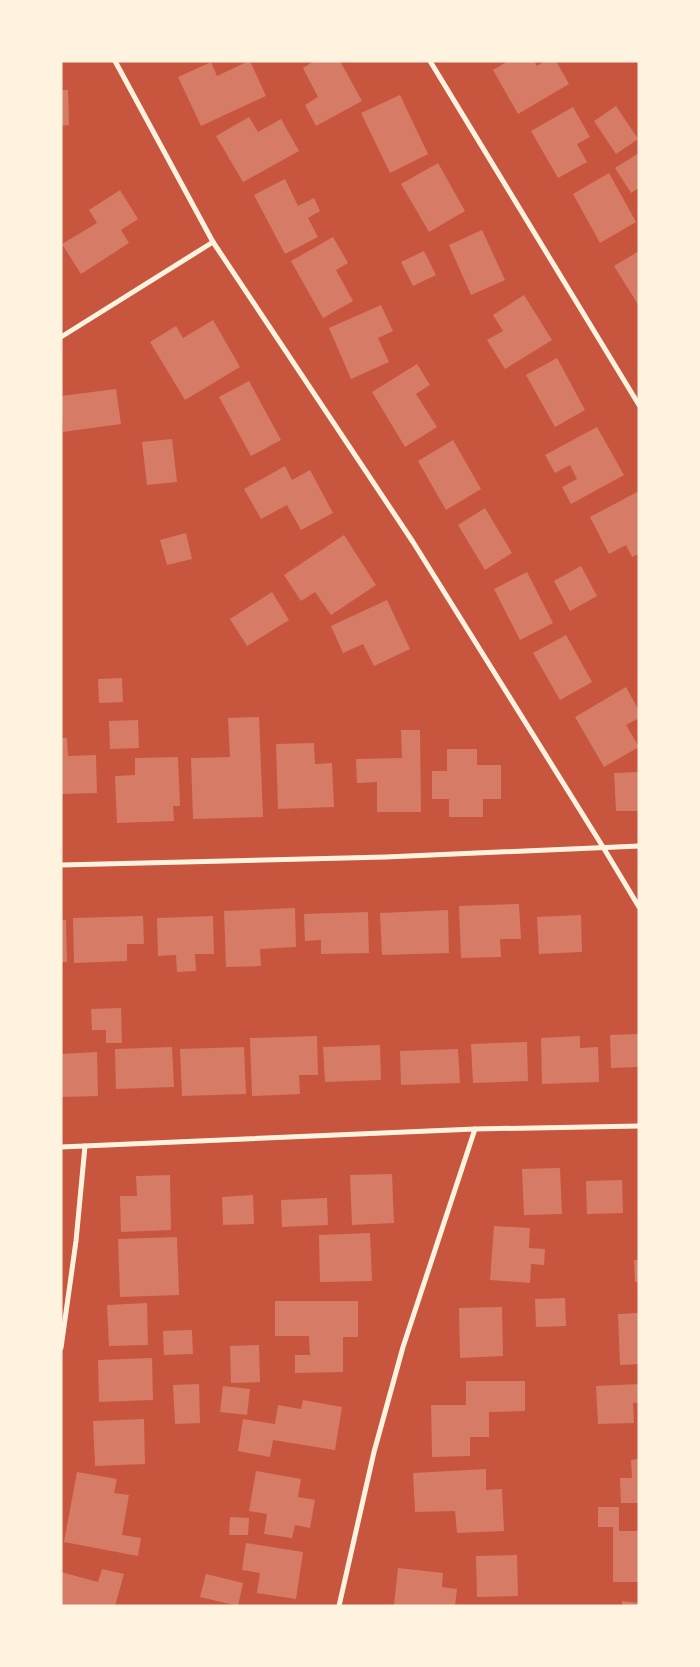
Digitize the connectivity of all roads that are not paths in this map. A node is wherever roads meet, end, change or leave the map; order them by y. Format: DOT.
graph roads {
  1 [pos="115,61"];
  2 [pos="430,61"];
  3 [pos="213,242"];
  4 [pos="61,337"];
  5 [pos="639,404"];
  6 [pos="639,846"];
  7 [pos="603,847"];
  8 [pos="61,866"];
  9 [pos="639,906"];
  10 [pos="639,1126"];
  11 [pos="476,1129"];
  12 [pos="61,1146"];
  13 [pos="85,1146"];
  14 [pos="61,1348"];
  15 [pos="339,1606"];
  1 -- 3 [label="street"];
  2 -- 5 [label="street"];
  3 -- 4 [label="street"];
  3 -- 7 [label="street"];
  6 -- 7 [label="street"];
  7 -- 8 [label="street"];
  7 -- 9 [label="street"];
  10 -- 11 [label="street"];
  11 -- 13 [label="street"];
  11 -- 15 [label="street"];
  12 -- 13 [label="street"];
  13 -- 14 [label="street"];
}
